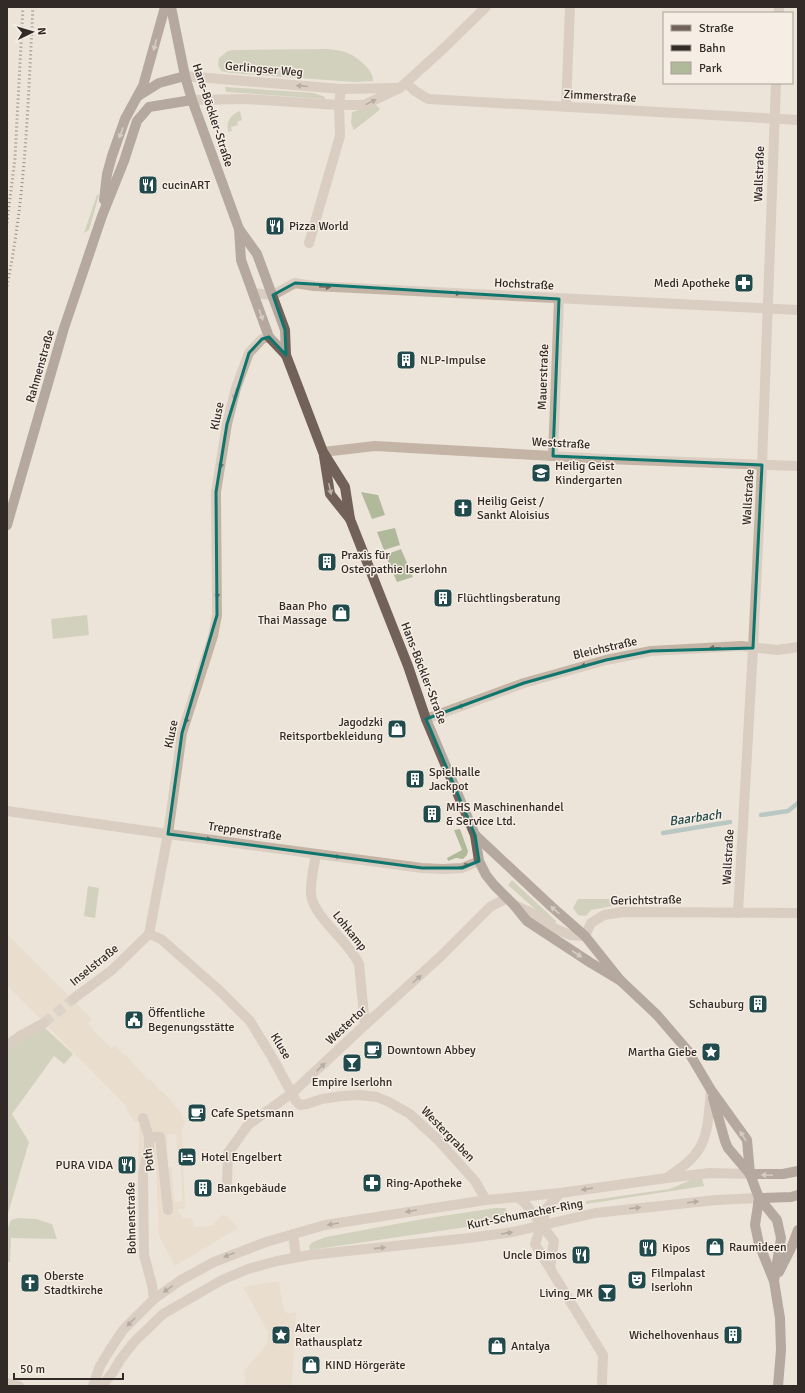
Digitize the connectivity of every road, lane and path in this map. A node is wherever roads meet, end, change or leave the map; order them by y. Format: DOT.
graph roads {
  1 [pos="165,7"];
  2 [pos="171,7"];
  3 [pos="486,7"];
  4 [pos="570,7"];
  5 [pos="185,76"];
  6 [pos="776,84"];
  7 [pos="403,85"];
  8 [pos="341,89"];
  9 [pos="136,97"];
  10 [pos="192,100"];
  11 [pos="339,105"];
  12 [pos="566,107"];
  13 [pos="774,118"];
  14 [pos="798,120"];
  15 [pos="102,216"];
  16 [pos="239,229"];
  17 [pos="309,244"];
  18 [pos="253,293"];
  19 [pos="273,295"];
  20 [pos="559,298"];
  21 [pos="768,308"];
  22 [pos="798,310"];
  23 [pos="269,337"];
  24 [pos="286,355"];
  25 [pos="323,452"];
  26 [pos="553,456"];
  27 [pos="762,465"];
  28 [pos="798,466"];
  29 [pos="350,519"];
  30 [pos="7,525"];
  31 [pos="798,647"];
  32 [pos="753,648"];
  33 [pos="426,719"];
  34 [pos="7,811"];
  35 [pos="168,834"];
  36 [pos="475,836"];
  37 [pos="316,854"];
  38 [pos="479,861"];
  39 [pos="510,901"];
  40 [pos="738,913"];
  41 [pos="798,913"];
  42 [pos="149,934"];
  43 [pos="585,936"];
  44 [pos="621,981"];
  45 [pos="73,999"];
  46 [pos="44,1023"];
  47 [pos="365,1025"];
  48 [pos="7,1045"];
  49 [pos="711,1090"];
  50 [pos="292,1093"];
  51 [pos="143,1118"];
  52 [pos="148,1137"];
  53 [pos="798,1171"];
  54 [pos="750,1174"];
  55 [pos="667,1178"];
  56 [pos="227,1183"];
  57 [pos="560,1193"];
  58 [pos="798,1195"];
  59 [pos="517,1197"];
  60 [pos="759,1198"];
  61 [pos="486,1200"];
  62 [pos="168,1210"];
  63 [pos="541,1226"];
  64 [pos="798,1230"];
  65 [pos="293,1234"];
  66 [pos="296,1257"];
  67 [pos="550,1268"];
  68 [pos="774,1281"];
  69 [pos="154,1299"];
  70 [pos="7,1383"];
  71 [pos="602,1383"];
  72 [pos="19,1386"];
  73 [pos="93,1386"];
  74 [pos="102,1386"];
  75 [pos="778,1386"];
  1 -- 9 [label="main road, Rahmenstraße, one-way"];
  2 -- 5 [label="main road, Hans-Böckler-Straße"];
  3 -- 7 [label="street"];
  4 -- 12 [label="street"];
  8 -- 5 [label="street, Gerlingser Weg, one-way"];
  5 -- 9 [label="main road"];
  5 -- 10 [label="main road, Hans-Böckler-Straße"];
  6 -- 13 [label="street, Wallstraße"];
  7 -- 8 [label="street, Gerlingser Weg"];
  11 -- 7 [label="street, one-way"];
  7 -- 12 [label="street, Zimmerstraße"];
  8 -- 11 [label="street"];
  9 -- 15 [label="main road, Rahmenstraße, one-way"];
  10 -- 11 [label="street"];
  10 -- 15 [label="main road, Rahmenstraße"];
  10 -- 16 [label="main road, Hans-Böckler-Straße"];
  11 -- 17 [label="street"];
  12 -- 13 [label="street, Zimmerstraße"];
  13 -- 14 [label="street, Zimmerstraße"];
  13 -- 21 [label="street, Wallstraße"];
  15 -- 30 [label="main road, Rahmenstraße"];
  16 -- 18 [label="main road, Hans-Böckler-Straße"];
  16 -- 19 [label="main road, Hans-Böckler-Straße"];
  18 -- 19 [label="street"];
  18 -- 23 [label="main road, Hans-Böckler-Straße, one-way"];
  19 -- 20 [label="street, Hochstraße, one-way"];
  19 -- 24 [label="main road, Hans-Böckler-Straße"];
  20 -- 21 [label="street, Hochstraße"];
  20 -- 26 [label="street, Mauerstraße"];
  21 -- 22 [label="street, Hochstraße"];
  21 -- 27 [label="street, Wallstraße"];
  23 -- 24 [label="main road, Hans-Böckler-Straße"];
  23 -- 35 [label="street, Kluse, one-way"];
  24 -- 25 [label="main road, Hans-Böckler-Straße"];
  25 -- 26 [label="street, Weststraße"];
  25 -- 29 [label="main road, Hans-Böckler-Straße"];
  25 -- 29 [label="main road, Hans-Böckler-Straße, one-way"];
  26 -- 27 [label="street, Weststraße"];
  27 -- 28 [label="street, Weststraße"];
  27 -- 32 [label="street, Wallstraße"];
  29 -- 33 [label="main road, Hans-Böckler-Straße"];
  31 -- 32 [label="street, Bleichstraße"];
  32 -- 33 [label="street, Bleichstraße, one-way"];
  32 -- 40 [label="street, Wallstraße"];
  33 -- 36 [label="main road, Hans-Böckler-Straße"];
  34 -- 35 [label="street, Treppenstraße"];
  35 -- 37 [label="street, Treppenstraße, one-way"];
  35 -- 42 [label="street, Kluse"];
  36 -- 38 [label="main road, Hans-Böckler-Straße"];
  43 -- 36 [label="main road, Hans-Böckler-Straße, one-way"];
  37 -- 38 [label="street, Treppenstraße, one-way"];
  37 -- 47 [label="street, Lohkamp"];
  38 -- 39 [label="main road, Hans-Böckler-Straße"];
  39 -- 43 [label="street"];
  39 -- 44 [label="main road, Hans-Böckler-Straße, one-way"];
  47 -- 39 [label="street, Westertor, one-way"];
  40 -- 41 [label="street, Gerichtstraße"];
  40 -- 43 [label="street, Gerichtstraße"];
  42 -- 45 [label="street, Inselstraße"];
  42 -- 50 [label="street, Kluse"];
  43 -- 44 [label="main road, Hans-Böckler-Straße"];
  44 -- 49 [label="main road, Hans-Böckler-Straße"];
  46 -- 48 [label="street"];
  50 -- 47 [label="street, Westertor, one-way"];
  49 -- 54 [label="main road, Hans-Böckler-Straße"];
  54 -- 49 [label="main road, Hans-Böckler-Straße, one-way"];
  49 -- 55 [label="street, Kurt-Schumacher-Ring"];
  50 -- 56 [label="street, Westertor"];
  50 -- 61 [label="street, Westergraben"];
  51 -- 52 [label="street, Poth"];
  52 -- 62 [label="street, Poth"];
  52 -- 69 [label="street, Bohnenstraße"];
  53 -- 54 [label="main road, one-way"];
  54 -- 55 [label="street, Kurt-Schumacher-Ring"];
  54 -- 60 [label="main road"];
  55 -- 57 [label="street, Kurt-Schumacher-Ring, one-way"];
  57 -- 59 [label="street, Kurt-Schumacher-Ring"];
  57 -- 63 [label="street"];
  58 -- 60 [label="main road"];
  59 -- 61 [label="street, Kurt-Schumacher-Ring"];
  59 -- 63 [label="street"];
  63 -- 60 [label="street, Kurt-Schumacher-Ring, one-way"];
  60 -- 68 [label="main road"];
  60 -- 68 [label="main road"];
  61 -- 65 [label="street, Kurt-Schumacher-Ring, one-way"];
  66 -- 63 [label="street, Kurt-Schumacher-Ring, one-way"];
  63 -- 67 [label="street"];
  63 -- 67 [label="street"];
  64 -- 68 [label="main road"];
  65 -- 66 [label="street"];
  65 -- 69 [label="street, Kurt-Schumacher-Ring, one-way"];
  66 -- 74 [label="street, Kurt-Schumacher-Ring"];
  67 -- 71 [label="street"];
  68 -- 75 [label="main road"];
  69 -- 73 [label="street, Kurt-Schumacher-Ring, one-way"];
  70 -- 72 [label="street"];
}
